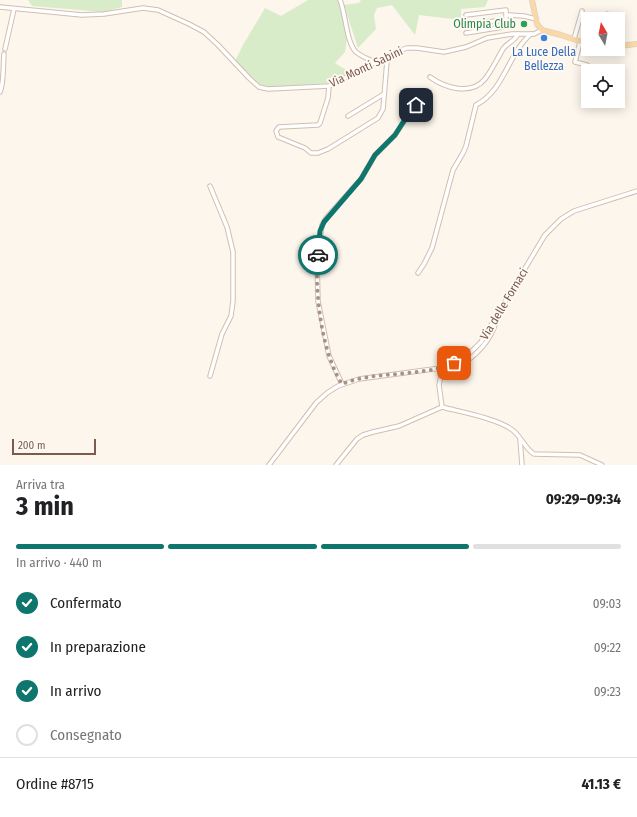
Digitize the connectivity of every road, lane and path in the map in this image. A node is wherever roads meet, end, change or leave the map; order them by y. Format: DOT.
graph roads {
  1 [pos="340,0"];
  2 [pos="534,0"];
  3 [pos="0,7"];
  4 [pos="14,9"];
  5 [pos="582,11"];
  6 [pos="466,15"];
  7 [pos="507,15"];
  8 [pos="536,19"];
  9 [pos="506,20"];
  10 [pos="468,24"];
  11 [pos="501,27"];
  12 [pos="542,30"];
  13 [pos="466,33"];
  14 [pos="518,34"];
  15 [pos="531,34"];
  16 [pos="502,36"];
  17 [pos="574,39"];
  18 [pos="580,42"];
  19 [pos="637,44"];
  20 [pos="625,45"];
  21 [pos="5,49"];
  22 [pos="4,54"];
  23 [pos="386,57"];
  24 [pos="376,62"];
  25 [pos="584,64"];
  26 [pos="430,77"];
  27 [pos="1,83"];
  28 [pos="329,86"];
  29 [pos="0,92"];
  30 [pos="384,94"];
  31 [pos="420,103"];
  32 [pos="471,104"];
  33 [pos="476,104"];
  34 [pos="348,116"];
  35 [pos="210,186"];
  36 [pos="637,191"];
  37 [pos="418,273"];
  38 [pos="494,320"];
  39 [pos="210,376"];
  40 [pos="342,384"];
  41 [pos="442,407"];
  42 [pos="520,438"];
  43 [pos="269,465"];
  44 [pos="336,465"];
  45 [pos="522,465"];
  46 [pos="602,465"];
  1 -- 24 [label="street"];
  2 -- 8 [label="main road"];
  3 -- 4 [label="street, Via Monti Sabini"];
  4 -- 21 [label="street"];
  4 -- 28 [label="street, Via Monti Sabini"];
  5 -- 17 [label="street"];
  6 -- 7 [label="street"];
  7 -- 8 [label="street"];
  7 -- 9 [label="street"];
  8 -- 12 [label="main road"];
  9 -- 10 [label="street"];
  9 -- 11 [label="street"];
  11 -- 13 [label="street"];
  11 -- 16 [label="street"];
  12 -- 15 [label="street, Via Monti Sabini"];
  12 -- 17 [label="main road"];
  14 -- 15 [label="street, Via Monti Sabini"];
  14 -- 16 [label="street, Via Monti Sabini"];
  14 -- 26 [label="street"];
  15 -- 33 [label="street"];
  16 -- 23 [label="street, Via Monti Sabini"];
  17 -- 18 [label="main road"];
  18 -- 25 [label="street"];
  19 -- 20 [label="main road"];
  22 -- 27 [label="street"];
  23 -- 24 [label="street, Via Monti Sabini"];
  23 -- 30 [label="street"];
  24 -- 28 [label="street, Via Monti Sabini"];
  27 -- 29 [label="street"];
  28 -- 30 [label="street"];
  30 -- 34 [label="street"];
  31 -- 40 [label="street"];
  32 -- 33 [label="street"];
  33 -- 37 [label="street"];
  35 -- 39 [label="street"];
  36 -- 38 [label="street, Via delle Fornaci"];
  38 -- 40 [label="street, Via delle Fornaci"];
  38 -- 41 [label="street"];
  40 -- 43 [label="street, Via delle Fornaci"];
  41 -- 42 [label="street"];
  41 -- 44 [label="street"];
  42 -- 45 [label="street"];
  42 -- 46 [label="street"];
}
